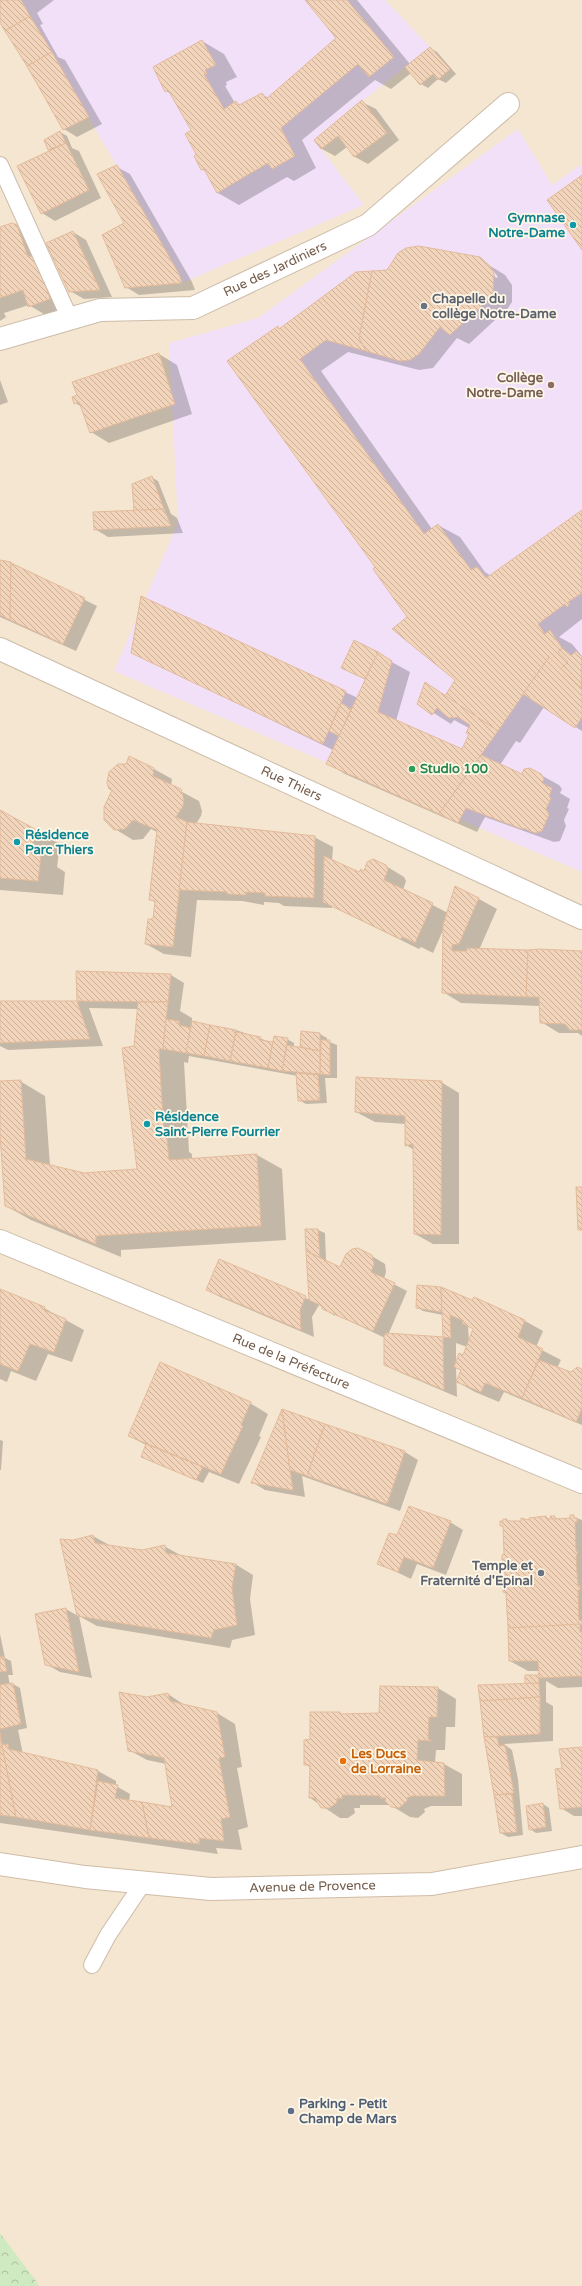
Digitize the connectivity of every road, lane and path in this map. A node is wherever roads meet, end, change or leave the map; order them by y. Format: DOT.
graph roads {
  1 [pos="508,104"];
  2 [pos="0,165"];
  3 [pos="70,319"];
  4 [pos="0,339"];
  5 [pos="0,649"];
  6 [pos="582,918"];
  7 [pos="0,1241"];
  8 [pos="582,1482"];
  9 [pos="582,1857"];
  10 [pos="0,1864"];
  11 [pos="143,1883"];
  12 [pos="92,1965"];
  1 -- 3 [label="street, Rue des Jardiniers"];
  2 -- 3 [label="lane"];
  3 -- 4 [label="street, Rue des Jardiniers"];
  5 -- 6 [label="street, Rue Thiers"];
  7 -- 8 [label="street, Rue de la Préfecture"];
  9 -- 11 [label="street, Avenue de Provence"];
  10 -- 11 [label="street, Avenue de Provence"];
  11 -- 12 [label="lane"];
}
